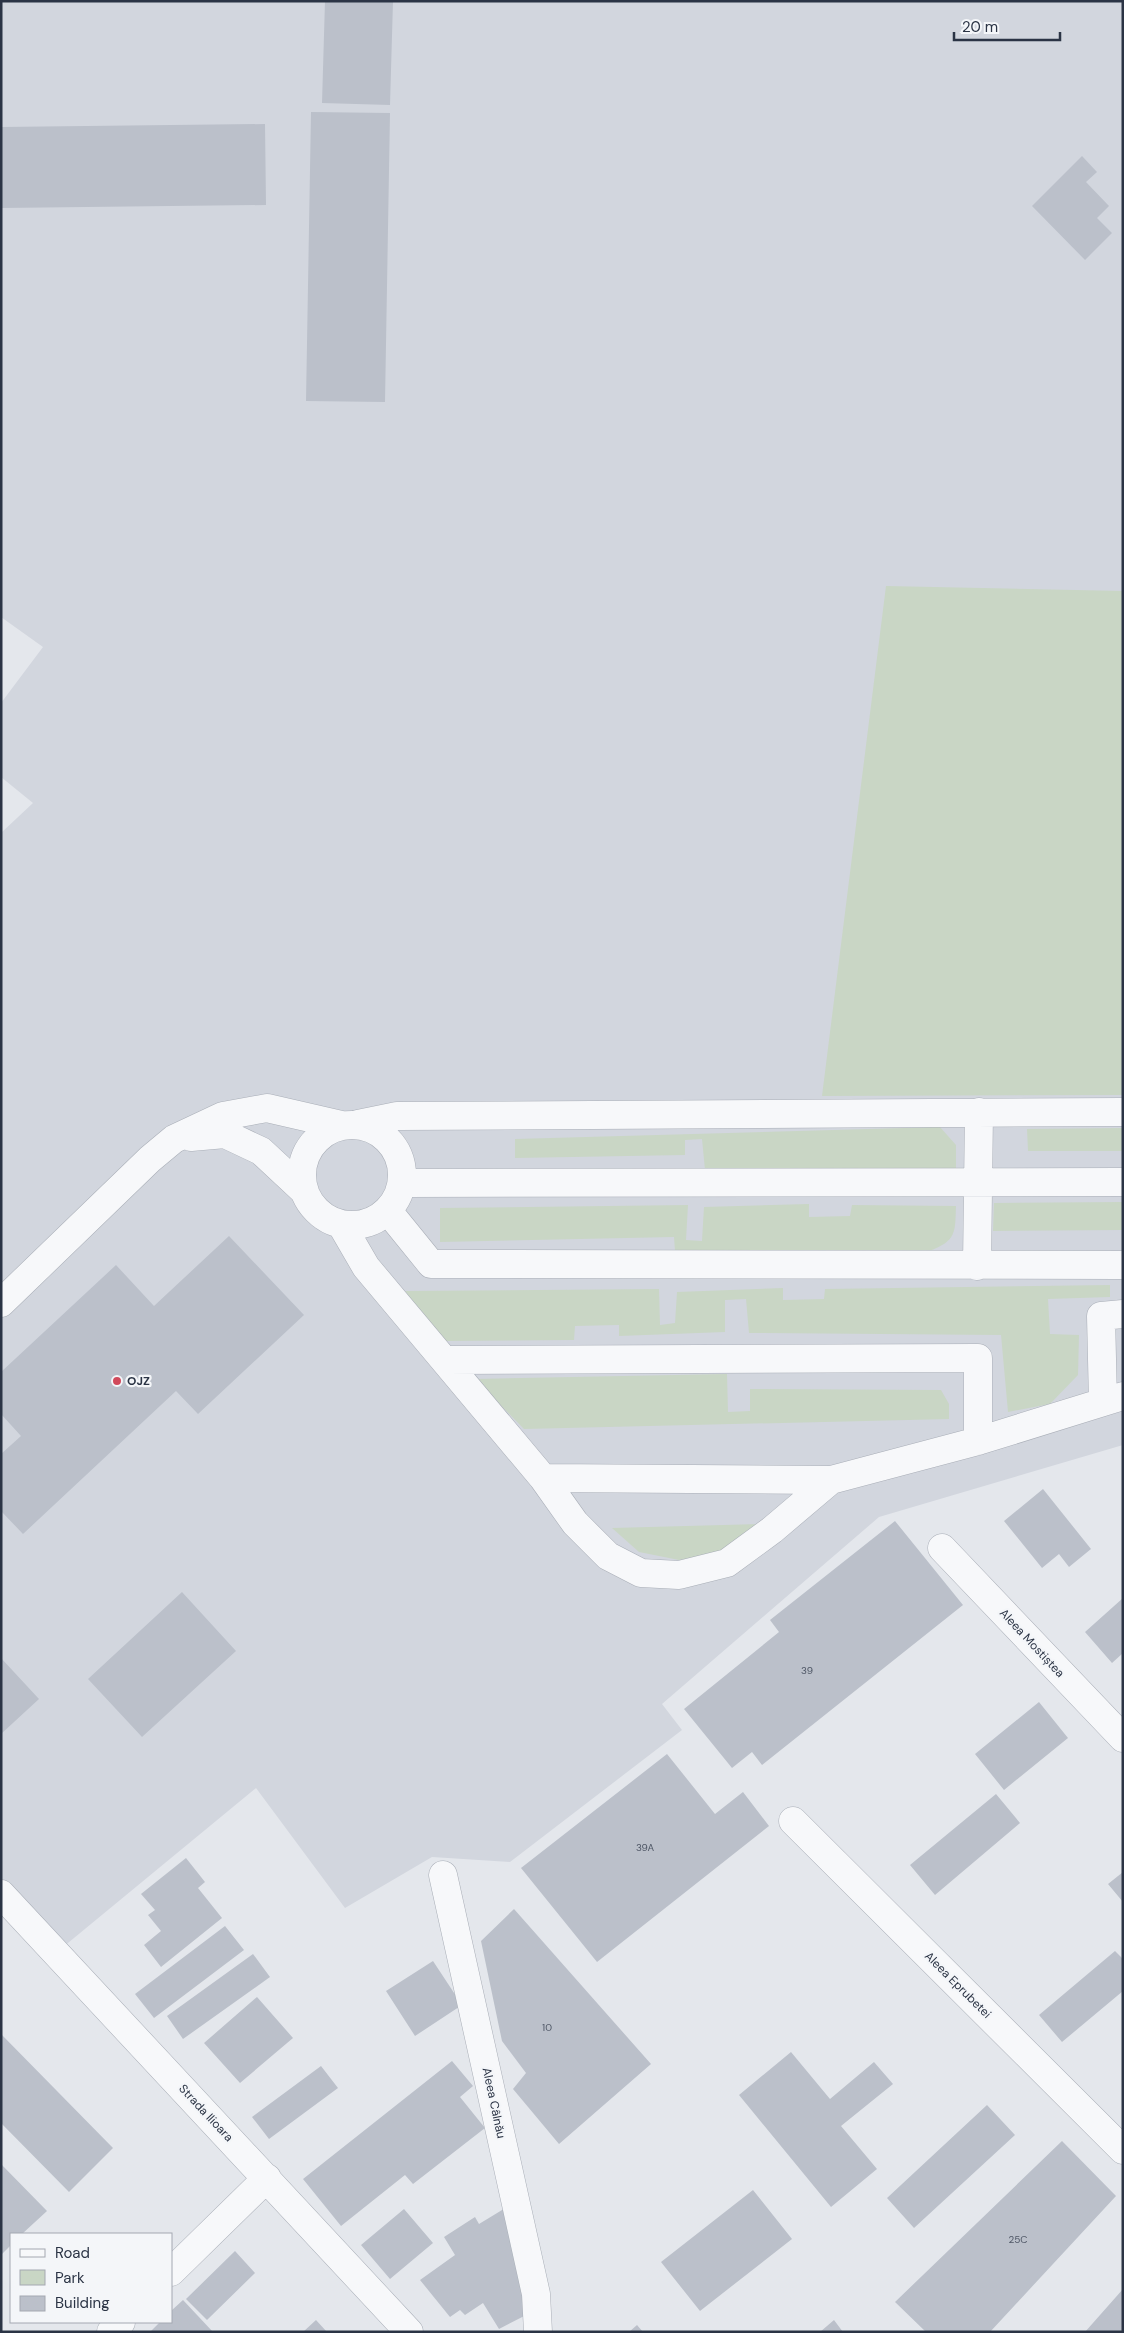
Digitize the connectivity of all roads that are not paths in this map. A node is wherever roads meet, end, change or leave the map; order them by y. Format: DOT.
graph roads {
  1 [pos="979,1112"];
  2 [pos="1123,1112"];
  3 [pos="350,1125"];
  4 [pos="174,1139"];
  5 [pos="402,1182"];
  6 [pos="979,1182"];
  7 [pos="1123,1182"];
  8 [pos="304,1192"];
  9 [pos="388,1211"];
  10 [pos="341,1224"];
  11 [pos="1123,1265"];
  12 [pos="977,1266"];
  13 [pos="1,1302"];
  14 [pos="1123,1314"];
  15 [pos="445,1360"];
  16 [pos="1113,1399"];
  17 [pos="978,1441"];
  18 [pos="543,1478"];
  19 [pos="831,1480"];
  20 [pos="942,1548"];
  21 [pos="1123,1738"];
  22 [pos="793,1820"];
  23 [pos="443,1875"];
  24 [pos="1,1894"];
  25 [pos="1123,2150"];
  26 [pos="266,2178"];
  27 [pos="172,2271"];
  28 [pos="120,2323"];
  29 [pos="111,2332"];
  30 [pos="410,2332"];
  31 [pos="538,2332"];
  1 -- 2 [label="street"];
  1 -- 3 [label="street"];
  1 -- 6 [label="street"];
  3 -- 4 [label="street"];
  3 -- 5 [label="street"];
  3 -- 8 [label="street"];
  4 -- 8 [label="street"];
  4 -- 13 [label="street"];
  5 -- 6 [label="street"];
  5 -- 9 [label="street"];
  6 -- 7 [label="street"];
  6 -- 12 [label="street"];
  8 -- 10 [label="street"];
  9 -- 10 [label="street"];
  9 -- 12 [label="street"];
  10 -- 15 [label="street"];
  11 -- 12 [label="street"];
  14 -- 16 [label="street"];
  15 -- 17 [label="street"];
  15 -- 18 [label="street"];
  16 -- 17 [label="street"];
  17 -- 19 [label="street"];
  18 -- 19 [label="street"];
  18 -- 19 [label="street"];
  20 -- 21 [label="street, Aleea Mostiștea"];
  22 -- 25 [label="street, Aleea Eprubetei"];
  23 -- 31 [label="street, Aleea Câlnău"];
  24 -- 26 [label="street, Strada Ilioara"];
  26 -- 27 [label="street"];
  26 -- 30 [label="street, Strada Ilioara"];
  28 -- 29 [label="street"];
}
